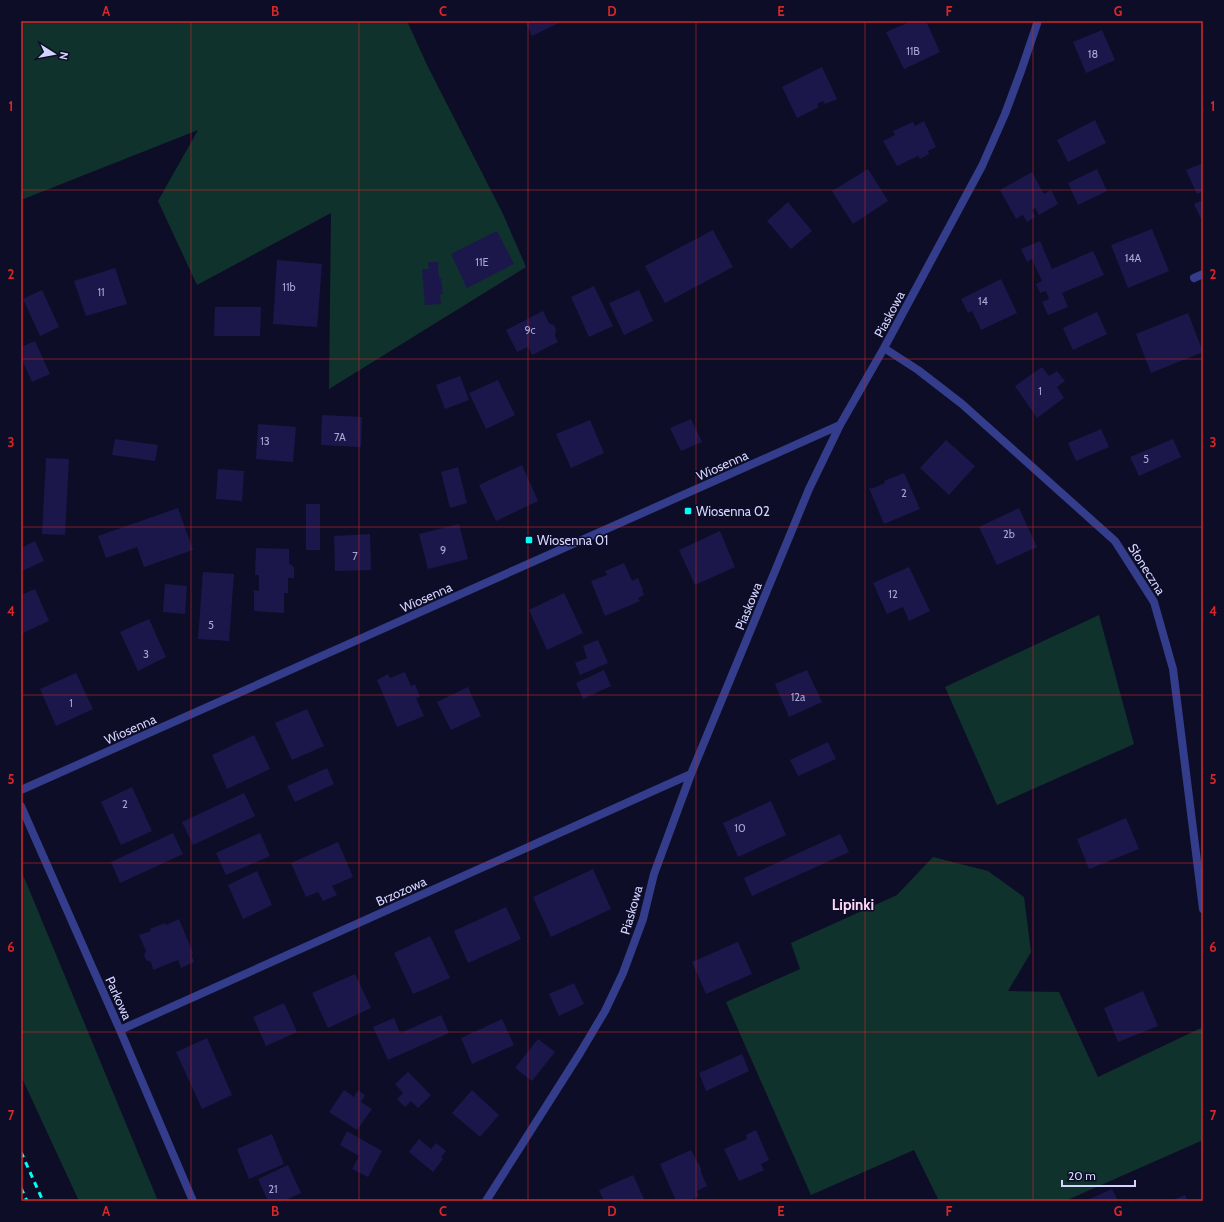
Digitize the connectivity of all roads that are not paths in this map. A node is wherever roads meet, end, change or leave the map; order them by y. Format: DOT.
graph roads {
  1 [pos="1038,21"];
  2 [pos="1203,274"];
  3 [pos="1194,278"];
  4 [pos="884,348"];
  5 [pos="840,426"];
  6 [pos="692,774"];
  7 [pos="21,790"];
  8 [pos="21,806"];
  9 [pos="1203,909"];
  10 [pos="120,1030"];
  11 [pos="193,1201"];
  12 [pos="486,1201"];
  1 -- 4 [label="street, Piaskowa"];
  2 -- 3 [label="street"];
  4 -- 5 [label="street, Piaskowa"];
  4 -- 9 [label="street, Słoneczna"];
  5 -- 6 [label="street, Piaskowa"];
  5 -- 7 [label="street, Wiosenna"];
  6 -- 10 [label="street, Brzozowa"];
  6 -- 12 [label="street, Piaskowa"];
  8 -- 10 [label="street, Parkowa"];
  10 -- 11 [label="street, Parkowa"];
}
